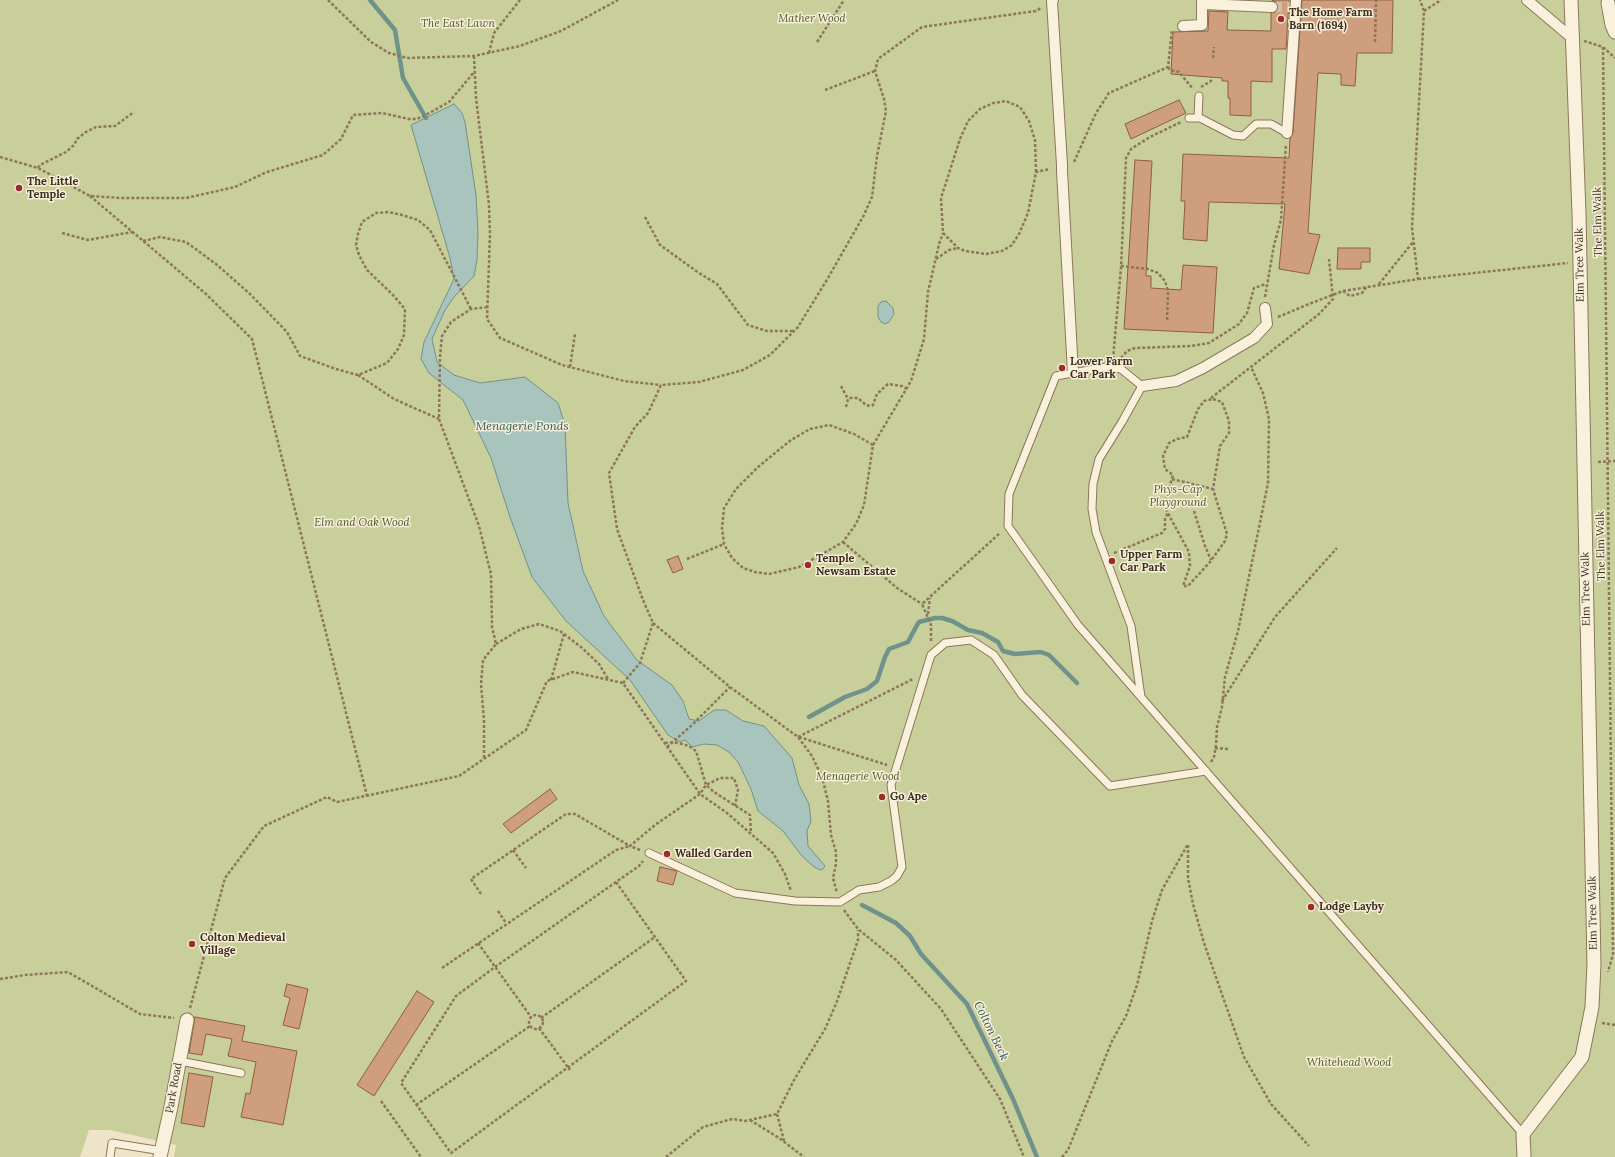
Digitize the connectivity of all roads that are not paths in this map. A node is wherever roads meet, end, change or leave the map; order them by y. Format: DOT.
graph roads {
  1 [pos="1527,0"];
  2 [pos="1571,0"];
  3 [pos="1053,1"];
  4 [pos="1607,1"];
  5 [pos="1202,2"];
  6 [pos="1294,5"];
  7 [pos="1272,7"];
  8 [pos="1183,26"];
  9 [pos="1615,32"];
  10 [pos="1572,38"];
  11 [pos="1197,93"];
  12 [pos="1188,118"];
  13 [pos="1198,118"];
  14 [pos="1287,133"];
  15 [pos="1265,308"];
  16 [pos="1072,373"];
  17 [pos="1142,386"];
  18 [pos="1142,697"];
  19 [pos="1206,772"];
  20 [pos="649,854"];
  21 [pos="187,1020"];
  22 [pos="180,1061"];
  23 [pos="241,1073"];
  24 [pos="1523,1134"];
  25 [pos="161,1154"];
  26 [pos="110,1157"];
  27 [pos="1524,1157"];
  1 -- 10 [label="street"];
  2 -- 10 [label="street, Elm Tree Walk"];
  3 -- 16 [label="street"];
  4 -- 9 [label="street"];
  5 -- 7 [label="street"];
  5 -- 8 [label="street"];
  6 -- 14 [label="street"];
  10 -- 24 [label="street, Elm Tree Walk"];
  11 -- 13 [label="lane"];
  12 -- 13 [label="lane"];
  13 -- 14 [label="lane"];
  15 -- 17 [label="street"];
  16 -- 17 [label="lane"];
  16 -- 18 [label="lane"];
  17 -- 18 [label="lane"];
  18 -- 19 [label="lane"];
  19 -- 20 [label="lane"];
  19 -- 24 [label="lane"];
  21 -- 22 [label="street, Park Road"];
  22 -- 23 [label="lane"];
  22 -- 25 [label="street, Park Road"];
  24 -- 27 [label="street"];
  25 -- 26 [label="lane"];
}
